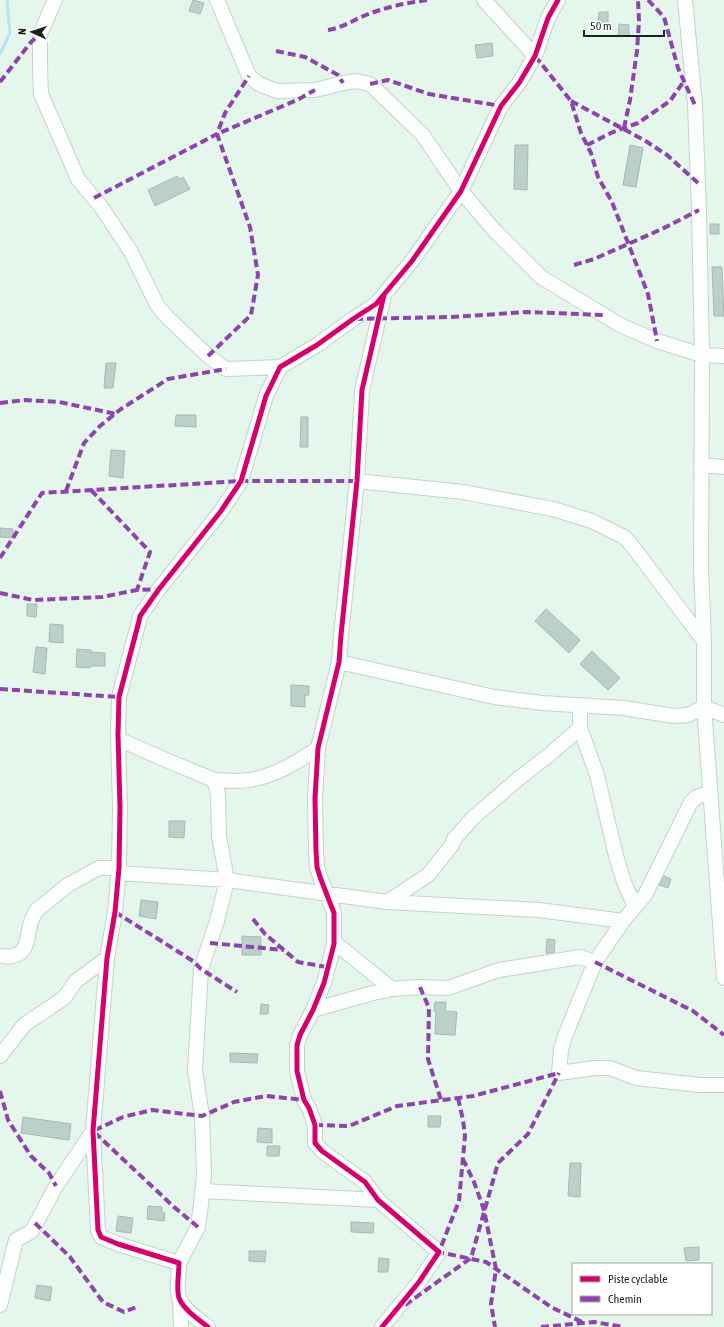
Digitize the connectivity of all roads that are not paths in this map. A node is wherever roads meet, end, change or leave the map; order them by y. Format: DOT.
graph roads {
  1 [pos="55,0"];
  2 [pos="217,0"];
  3 [pos="484,0"];
  4 [pos="558,0"];
  5 [pos="685,0"];
  6 [pos="536,56"];
  7 [pos="461,191"];
  8 [pos="384,294"];
  9 [pos="702,355"];
  10 [pos="724,356"];
  11 [pos="280,366"];
  12 [pos="702,465"];
  13 [pos="724,467"];
  14 [pos="357,481"];
  15 [pos="704,641"];
  16 [pos="339,662"];
  17 [pos="580,705"];
  18 [pos="704,707"];
  19 [pos="724,715"];
  20 [pos="580,728"];
  21 [pos="118,739"];
  22 [pos="318,748"];
  23 [pos="214,780"];
  24 [pos="710,792"];
  25 [pos="119,871"];
  26 [pos="227,880"];
  27 [pos="326,893"];
  28 [pos="386,902"];
  29 [pos="634,907"];
  30 [pos="623,921"];
  31 [pos="334,942"];
  32 [pos="0,956"];
  33 [pos="108,958"];
  34 [pos="595,962"];
  35 [pos="724,978"];
  36 [pos="392,989"];
  37 [pos="313,1010"];
  38 [pos="0,1056"];
  39 [pos="724,1085"];
  40 [pos="93,1131"];
  41 [pos="202,1191"];
  42 [pos="378,1200"];
  43 [pos="179,1263"];
  44 [pos="180,1300"];
  45 [pos="0,1305"];
  46 [pos="181,1327"];
  47 [pos="208,1327"];
  48 [pos="382,1327"];
  1 -- 11 [label="street"];
  2 -- 7 [label="street"];
  3 -- 6 [label="street"];
  4 -- 6 [label="street"];
  5 -- 9 [label="street"];
  6 -- 7 [label="street"];
  7 -- 8 [label="street"];
  7 -- 9 [label="street"];
  8 -- 11 [label="street"];
  8 -- 14 [label="street"];
  9 -- 10 [label="street"];
  9 -- 12 [label="street"];
  11 -- 21 [label="street"];
  12 -- 13 [label="street"];
  12 -- 15 [label="street"];
  14 -- 15 [label="street"];
  14 -- 16 [label="street"];
  15 -- 18 [label="street"];
  16 -- 17 [label="street"];
  16 -- 22 [label="street"];
  17 -- 18 [label="street"];
  17 -- 20 [label="street"];
  18 -- 19 [label="street"];
  18 -- 24 [label="street"];
  20 -- 28 [label="street"];
  20 -- 29 [label="street"];
  21 -- 23 [label="street"];
  21 -- 25 [label="street"];
  22 -- 23 [label="street"];
  22 -- 27 [label="street"];
  23 -- 26 [label="street"];
  24 -- 29 [label="street"];
  24 -- 35 [label="street"];
  25 -- 26 [label="street"];
  25 -- 32 [label="street"];
  25 -- 33 [label="street"];
  26 -- 27 [label="street"];
  26 -- 41 [label="street"];
  27 -- 28 [label="street"];
  27 -- 31 [label="street"];
  28 -- 30 [label="street"];
  29 -- 30 [label="street"];
  30 -- 34 [label="street"];
  31 -- 36 [label="street"];
  31 -- 37 [label="street"];
  33 -- 38 [label="street"];
  33 -- 40 [label="street"];
  34 -- 36 [label="street"];
  34 -- 39 [label="street"];
  36 -- 37 [label="street"];
  37 -- 42 [label="street"];
  40 -- 43 [label="street"];
  40 -- 45 [label="street"];
  41 -- 42 [label="street"];
  41 -- 43 [label="street"];
  42 -- 48 [label="street"];
  43 -- 44 [label="street"];
  44 -- 46 [label="street"];
  44 -- 47 [label="street"];
}
